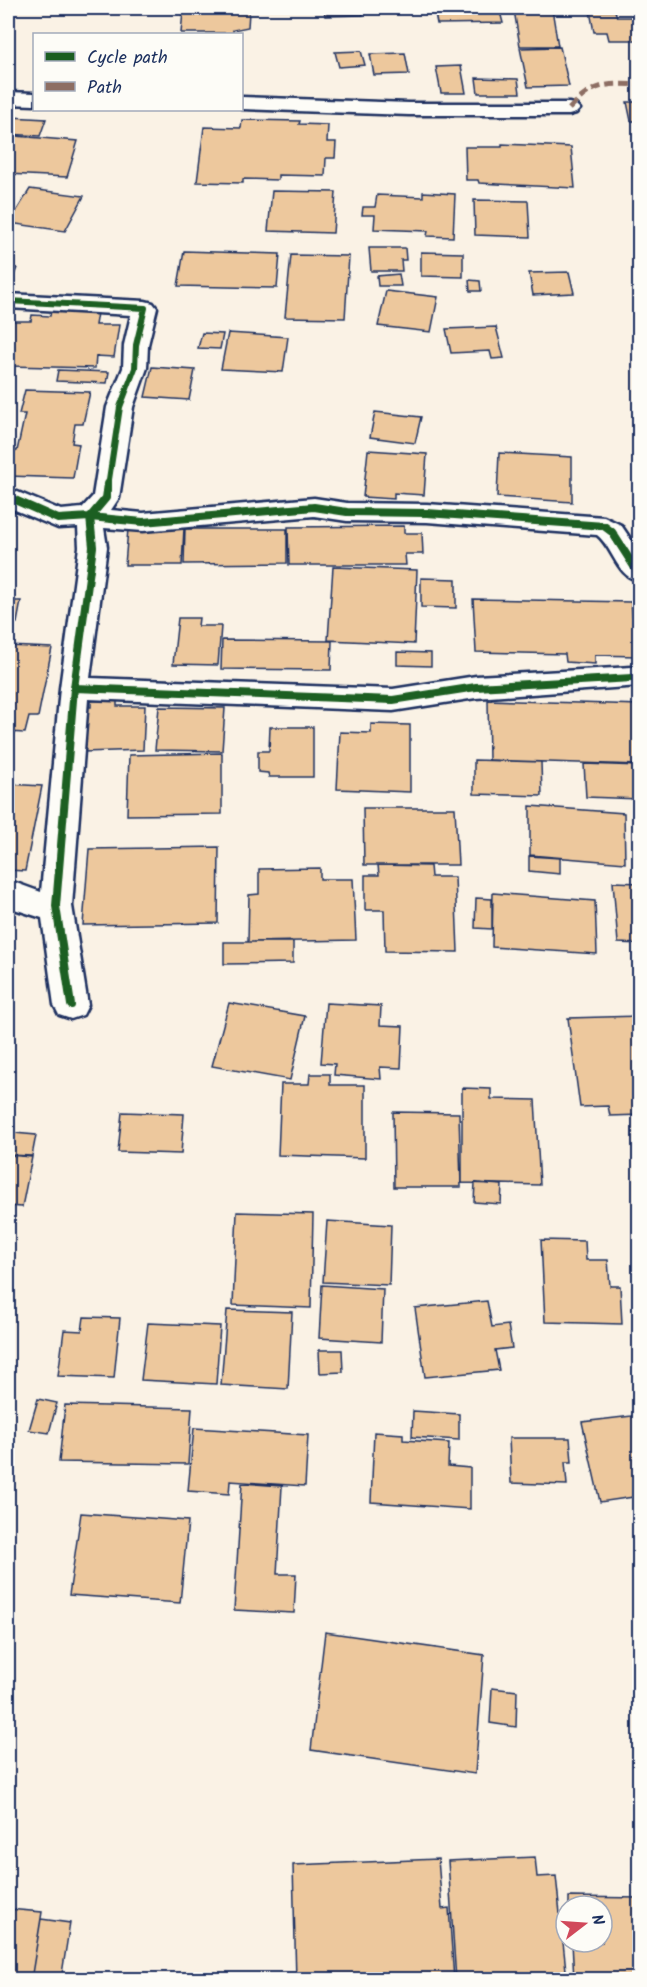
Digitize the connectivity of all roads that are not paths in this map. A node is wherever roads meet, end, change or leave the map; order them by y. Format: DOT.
graph roads {
  1 [pos="8,98"];
  2 [pos="33,99"];
  3 [pos="243,104"];
  4 [pos="569,109"];
  5 [pos="8,301"];
  6 [pos="8,496"];
  7 [pos="90,517"];
  8 [pos="637,571"];
  9 [pos="632,678"];
  10 [pos="74,688"];
  11 [pos="8,893"];
  12 [pos="56,906"];
  13 [pos="71,1005"];
  1 -- 2 [label="street"];
  3 -- 4 [label="street"];
  5 -- 7 [label="street"];
  6 -- 7 [label="street"];
  7 -- 8 [label="street"];
  7 -- 10 [label="street"];
  9 -- 10 [label="street"];
  10 -- 12 [label="street"];
  11 -- 12 [label="street"];
  12 -- 13 [label="street"];
}
